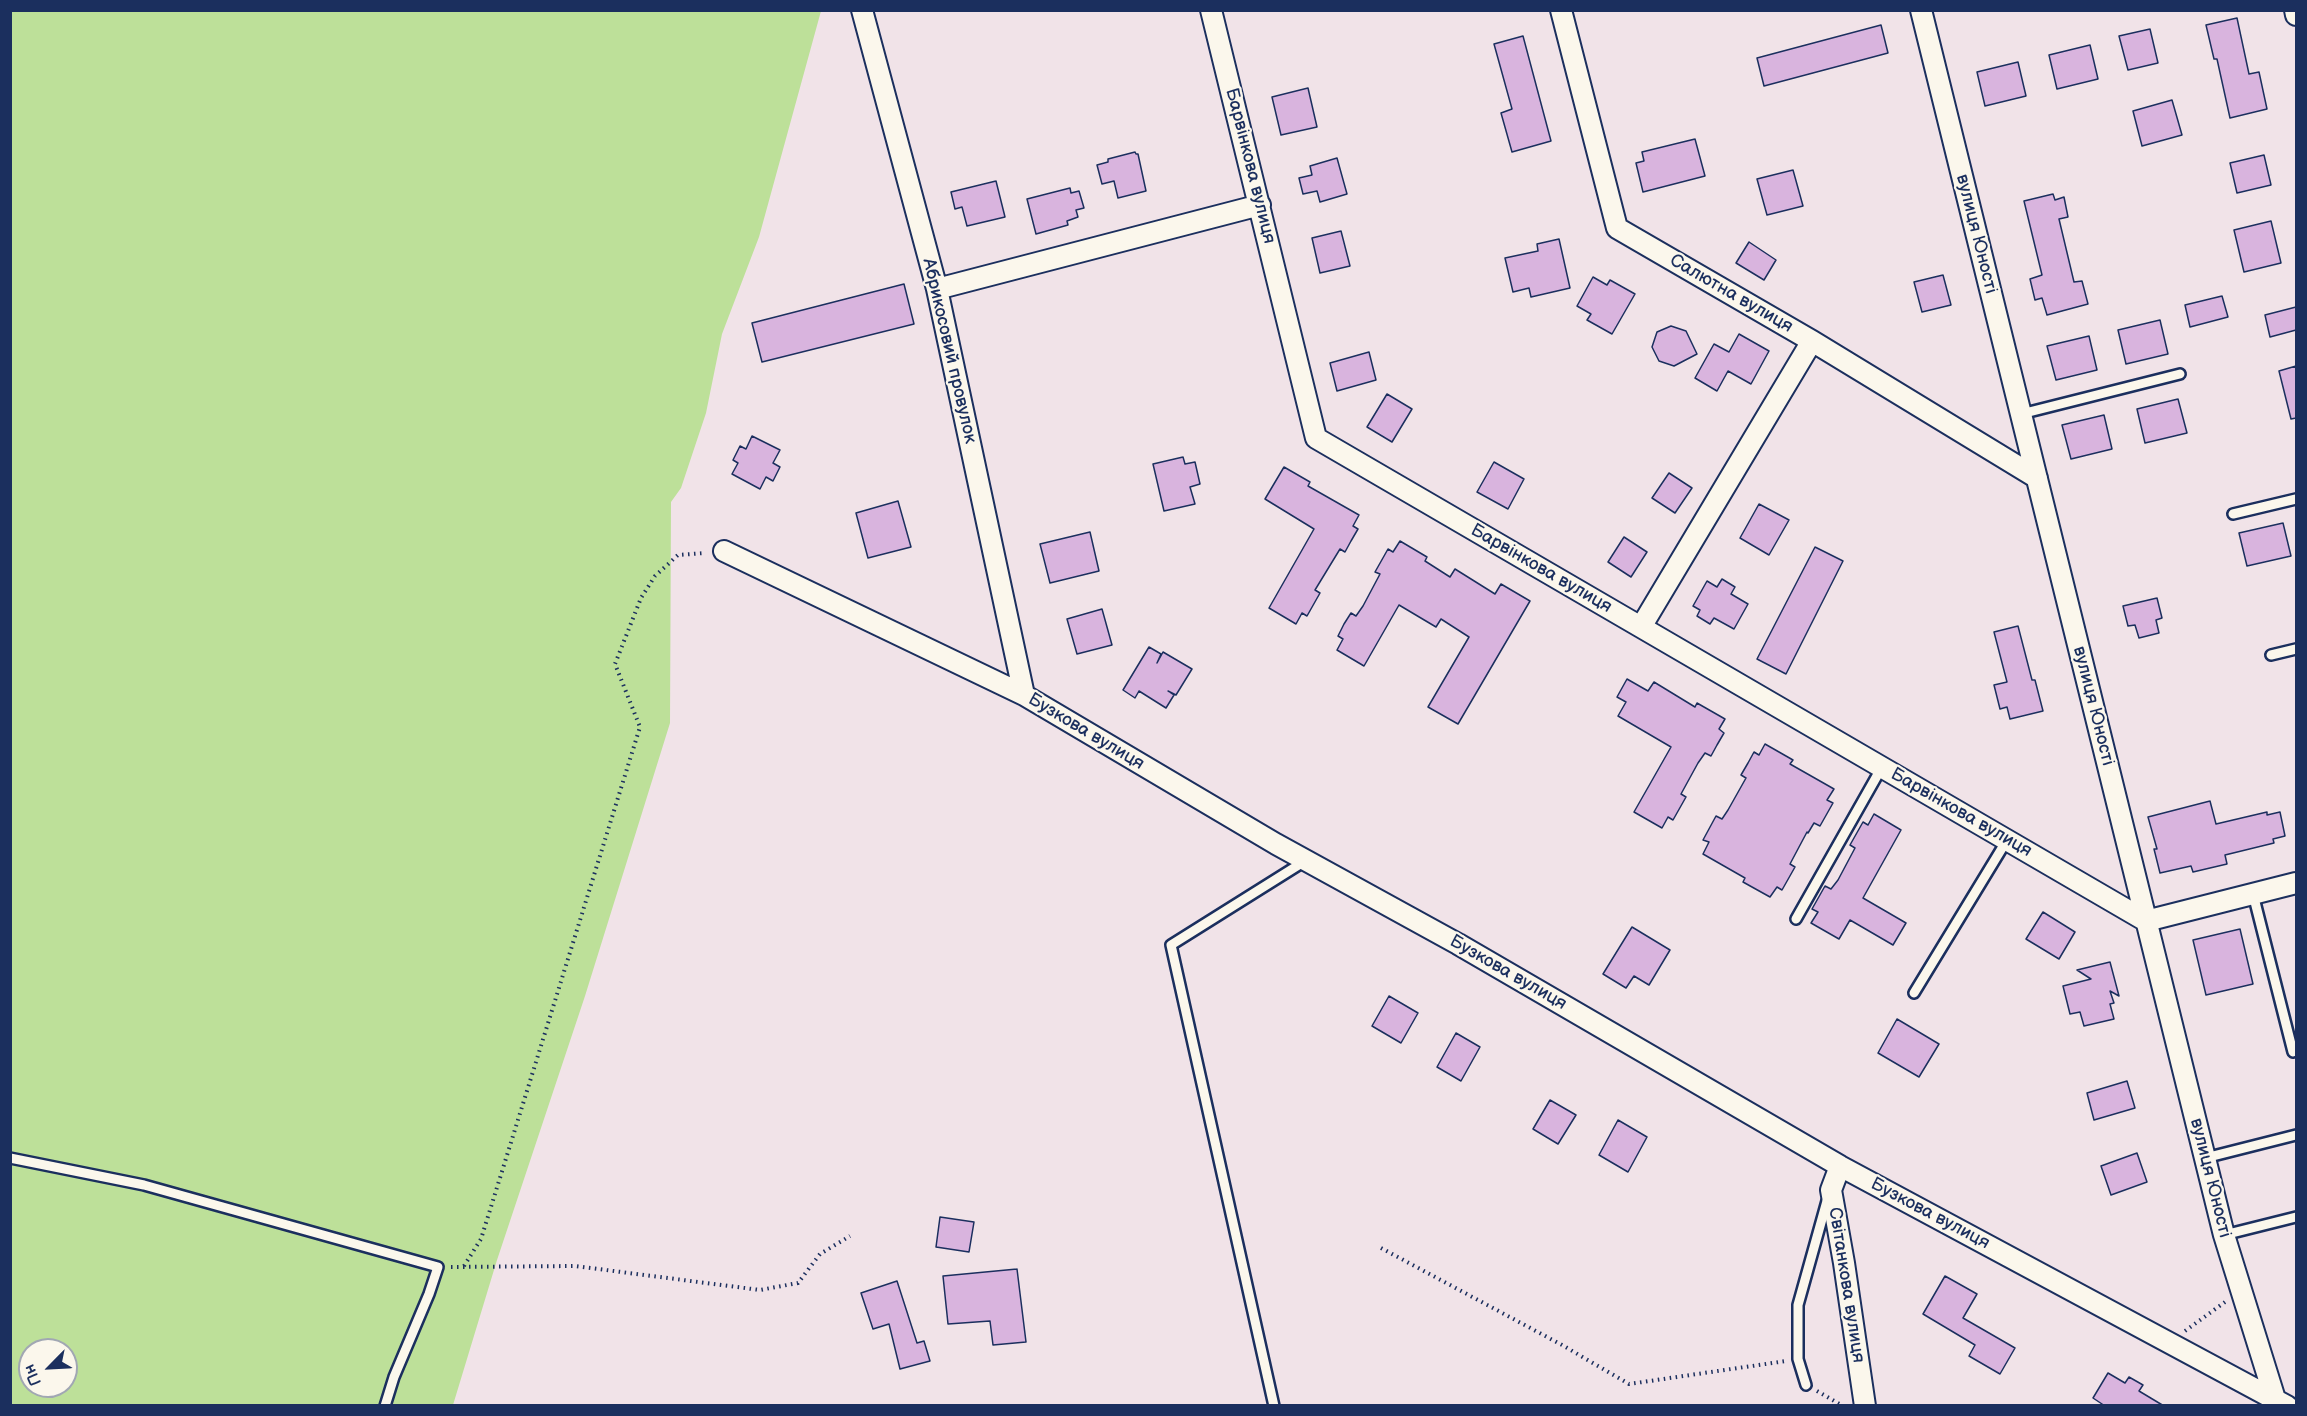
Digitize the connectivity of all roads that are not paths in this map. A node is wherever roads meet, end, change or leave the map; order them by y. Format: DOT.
graph roads {
  1 [pos="862,10"];
  2 [pos="1211,10"];
  3 [pos="1561,10"];
  4 [pos="1921,10"];
  5 [pos="2295,10"];
  6 [pos="2296,15"];
  7 [pos="1260,205"];
  8 [pos="936,289"];
  9 [pos="1812,341"];
  10 [pos="2180,374"];
  11 [pos="2021,414"];
  12 [pos="2037,478"];
  13 [pos="2296,499"];
  14 [pos="2233,514"];
  15 [pos="724,551"];
  16 [pos="1641,627"];
  17 [pos="2296,649"];
  18 [pos="2271,656"];
  19 [pos="1024,695"];
  20 [pos="1882,767"];
  21 [pos="2007,840"];
  22 [pos="1306,860"];
  23 [pos="2296,884"];
  24 [pos="2253,894"];
  25 [pos="1796,919"];
  26 [pos="2146,921"];
  27 [pos="1914,993"];
  28 [pos="2294,1052"];
  29 [pos="2296,1135"];
  30 [pos="10,1158"];
  31 [pos="2205,1158"];
  32 [pos="1840,1166"];
  33 [pos="1830,1190"];
  34 [pos="2296,1217"];
  35 [pos="2224,1235"];
  36 [pos="1806,1385"];
  37 [pos="2281,1402"];
  38 [pos="385,1406"];
  39 [pos="1274,1406"];
  40 [pos="1865,1406"];
  1 -- 8 [label="street, Абрикосовий провулок"];
  2 -- 7 [label="street, Барвінкова вулиця"];
  3 -- 9 [label="street, Салютна вулиця"];
  4 -- 11 [label="street, вулиця Юності"];
  5 -- 6 [label="street"];
  7 -- 8 [label="street"];
  7 -- 16 [label="street, Барвінкова вулиця"];
  8 -- 19 [label="street, Абрикосовий провулок"];
  9 -- 12 [label="street, Салютна вулиця"];
  9 -- 16 [label="street"];
  10 -- 11 [label="lane"];
  11 -- 12 [label="street, вулиця Юності"];
  12 -- 26 [label="street, вулиця Юності"];
  13 -- 14 [label="lane"];
  15 -- 19 [label="street, Бузкова вулиця"];
  16 -- 20 [label="street, Барвінкова вулиця"];
  17 -- 18 [label="lane"];
  19 -- 22 [label="street, Бузкова вулиця"];
  20 -- 21 [label="street, Барвінкова вулиця"];
  20 -- 25 [label="lane"];
  21 -- 26 [label="street, Барвінкова вулиця"];
  21 -- 27 [label="lane"];
  22 -- 32 [label="street, Бузкова вулиця"];
  22 -- 39 [label="lane"];
  23 -- 24 [label="street"];
  24 -- 26 [label="street"];
  24 -- 28 [label="lane"];
  26 -- 31 [label="street, вулиця Юності"];
  29 -- 31 [label="lane"];
  30 -- 38 [label="lane"];
  31 -- 35 [label="street, вулиця Юності"];
  32 -- 33 [label="street, Світанкова вулиця"];
  32 -- 37 [label="street, Бузкова вулиця"];
  33 -- 36 [label="lane"];
  33 -- 40 [label="street, Світанкова вулиця"];
  34 -- 35 [label="lane"];
  35 -- 37 [label="street, вулиця Юності"];
}
